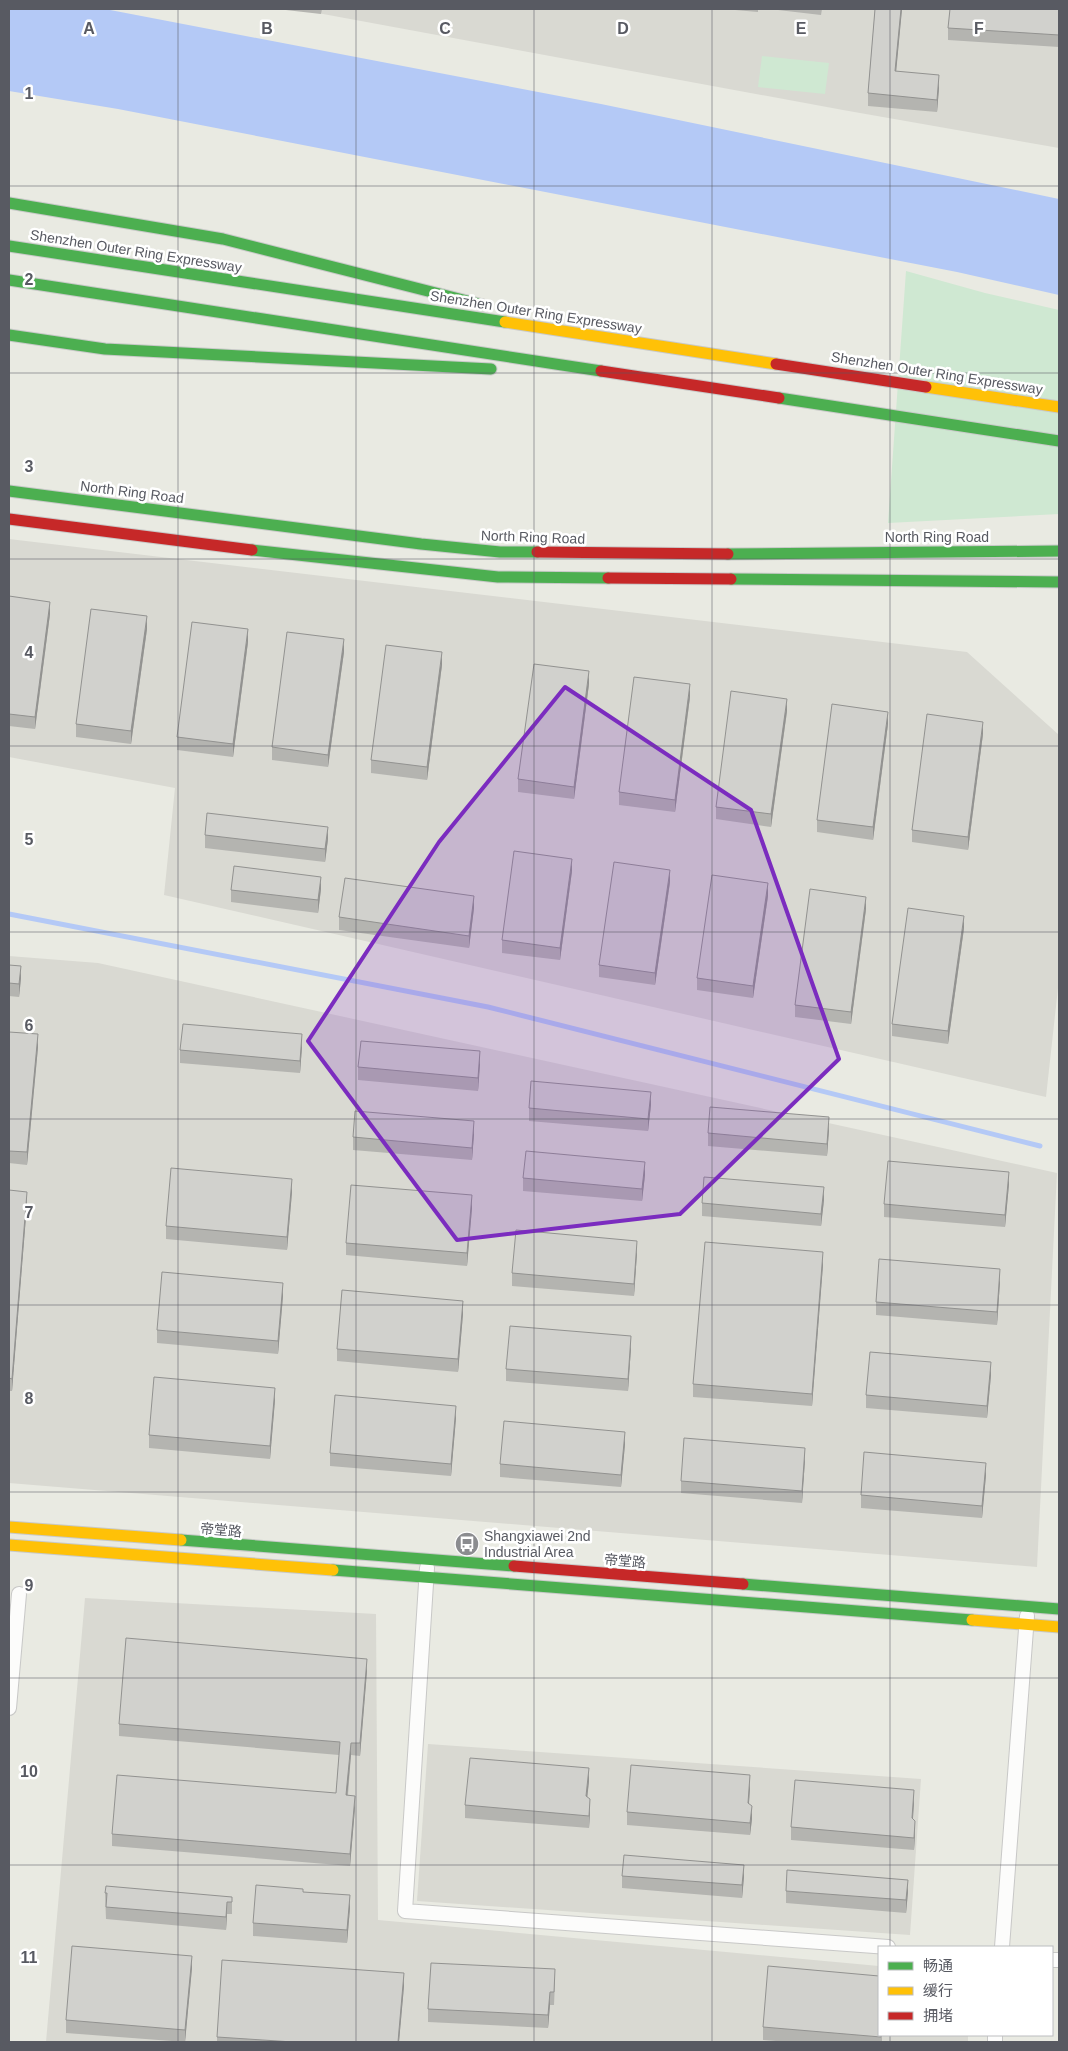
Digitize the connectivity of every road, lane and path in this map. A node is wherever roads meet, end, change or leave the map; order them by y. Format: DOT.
graph roads {
  1 [pos="9,203"];
  2 [pos="9,246"];
  3 [pos="9,280"];
  4 [pos="490,306"];
  5 [pos="510,311"];
  6 [pos="9,335"];
  7 [pos="634,342"];
  8 [pos="500,369"];
  9 [pos="520,370"];
  10 [pos="628,376"];
  11 [pos="1059,407"];
  12 [pos="1059,441"];
  13 [pos="9,491"];
  14 [pos="9,519"];
  15 [pos="1059,551"];
  16 [pos="1059,582"];
  17 [pos="9,1527"];
  18 [pos="9,1545"];
  19 [pos="428,1560"];
  20 [pos="426,1578"];
  21 [pos="19,1594"];
  22 [pos="1028,1606"];
  23 [pos="1059,1609"];
  24 [pos="13,1612"];
  25 [pos="1026,1624"];
  26 [pos="1059,1627"];
  27 [pos="9,1708"];
  28 [pos="878,1946"];
  29 [pos="1002,1946"];
  1 -- 4 [label="main road"];
  2 -- 7 [label="main road, Shenzhen Outer Ring Expressway"];
  3 -- 10 [label="main road"];
  5 -- 7 [label="main road"];
  6 -- 8 [label="main road"];
  7 -- 11 [label="main road, Shenzhen Outer Ring Expressway"];
  9 -- 10 [label="main road"];
  10 -- 12 [label="main road"];
  13 -- 15 [label="main road, North Ring Road"];
  14 -- 16 [label="main road"];
  17 -- 19 [label="main road, 帝堂路"];
  18 -- 20 [label="main road"];
  19 -- 20 [label="street"];
  19 -- 22 [label="main road, 帝堂路"];
  20 -- 25 [label="main road"];
  20 -- 28 [label="street"];
  21 -- 24 [label="street"];
  22 -- 23 [label="main road, 帝堂路"];
  22 -- 25 [label="street"];
  24 -- 27 [label="street"];
  25 -- 26 [label="main road"];
  25 -- 29 [label="street"];
}
